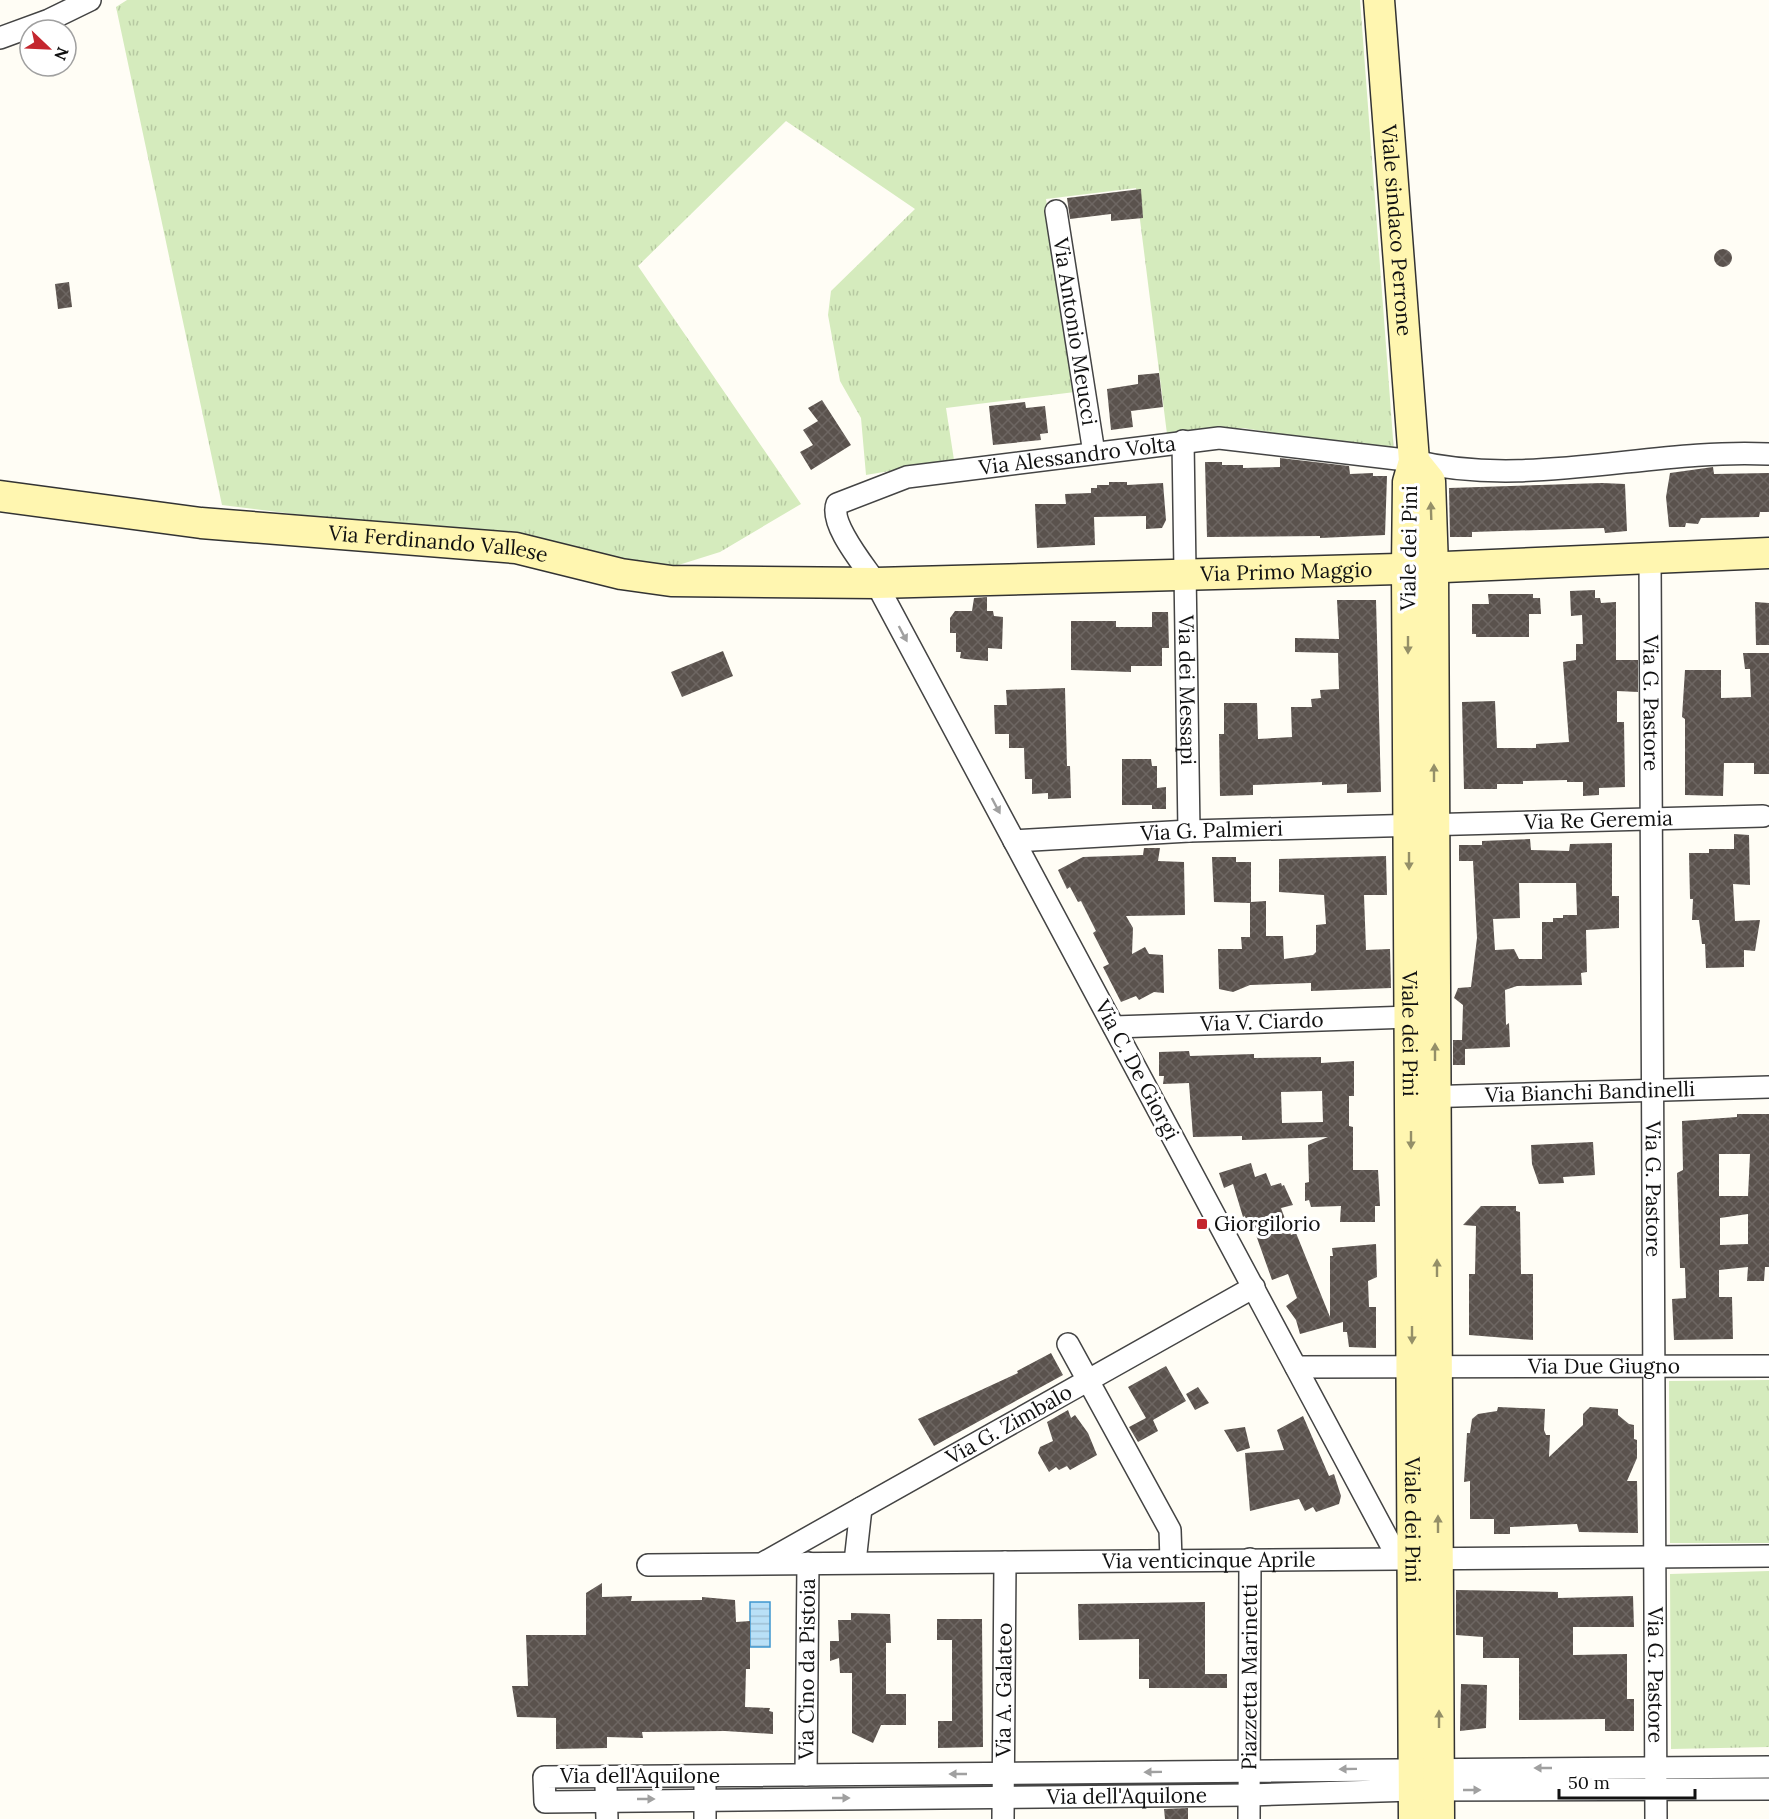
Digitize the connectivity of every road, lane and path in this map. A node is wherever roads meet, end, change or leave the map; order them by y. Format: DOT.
graph roads {
  1 [pos="90,0"];
  2 [pos="1378,0"];
  3 [pos="0,38"];
  4 [pos="1056,211"];
  5 [pos="1183,441"];
  6 [pos="1094,453"];
  7 [pos="1769,454"];
  8 [pos="1413,461"];
  9 [pos="0,496"];
  10 [pos="1769,554"];
  11 [pos="1650,557"];
  12 [pos="1420,567"];
  13 [pos="1185,573"];
  14 [pos="876,583"];
  15 [pos="1763,816"];
  16 [pos="1651,819"];
  17 [pos="1421,823"];
  18 [pos="1189,831"];
  19 [pos="1014,841"];
  20 [pos="1410,1017"];
  21 [pos="1114,1027"];
  22 [pos="1769,1087"];
  23 [pos="1653,1090"];
  24 [pos="1423,1097"];
  25 [pos="1254,1287"];
  26 [pos="1068,1344"];
  27 [pos="1769,1366"];
  28 [pos="1296,1367"];
  29 [pos="1653,1368"];
  30 [pos="1425,1369"];
  31 [pos="1088,1381"];
  32 [pos="861,1508"];
  33 [pos="1769,1556"];
  34 [pos="1655,1557"];
  35 [pos="1417,1558"];
  36 [pos="1250,1559"];
  37 [pos="1171,1560"];
  38 [pos="855,1562"];
  39 [pos="1005,1562"];
  40 [pos="764,1563"];
  41 [pos="808,1563"];
  42 [pos="648,1565"];
  43 [pos="1656,1767"];
  44 [pos="1769,1767"];
  45 [pos="1251,1771"];
  46 [pos="1003,1774"];
  47 [pos="806,1775"];
  48 [pos="705,1776"];
  49 [pos="606,1777"];
  50 [pos="1769,1789"];
  51 [pos="1656,1790"];
  52 [pos="1426,1793"];
  53 [pos="1249,1795"];
  54 [pos="1003,1797"];
  55 [pos="606,1809"];
  56 [pos="705,1809"];
  57 [pos="1004,1819"];
  58 [pos="1249,1819"];
  59 [pos="1656,1819"];
  1 -- 3 [label="street"];
  2 -- 8 [label="street, Viale sindaco Perrone"];
  4 -- 6 [label="street, Via Antonio Meucci"];
  5 -- 6 [label="street, Via Alessandro Volta"];
  5 -- 8 [label="street, Via Alessandro Volta"];
  5 -- 13 [label="street, Via dei Messapi"];
  6 -- 14 [label="street, Via Alessandro Volta"];
  7 -- 8 [label="street, Via Alessandro Volta"];
  8 -- 12 [label="street, Viale dei Pini"];
  9 -- 14 [label="street, Via Ferdinando Vallese"];
  10 -- 11 [label="street, Via Primo Maggio"];
  11 -- 12 [label="street, Via Primo Maggio"];
  11 -- 16 [label="street, Via G. Pastore"];
  12 -- 13 [label="street, Via Primo Maggio"];
  12 -- 17 [label="street, Viale dei Pini"];
  13 -- 14 [label="street, Via Primo Maggio"];
  13 -- 18 [label="street, Via dei Messapi"];
  14 -- 19 [label="street, Via C. De Giorgi, one-way"];
  15 -- 16 [label="street, Via Re Geremia"];
  16 -- 17 [label="street, Via Re Geremia"];
  16 -- 23 [label="street, Via G. Pastore"];
  17 -- 18 [label="street, Via G. Palmieri"];
  17 -- 20 [label="street, Viale dei Pini, one-way"];
  24 -- 17 [label="street, Viale dei Pini, one-way"];
  18 -- 19 [label="street, Via G. Palmieri"];
  19 -- 21 [label="street, Via C. De Giorgi"];
  20 -- 21 [label="street, Via V. Ciardo"];
  20 -- 24 [label="street, Viale dei Pini"];
  21 -- 25 [label="street, Via C. De Giorgi"];
  22 -- 23 [label="street, Via Bianchi Bandinelli"];
  23 -- 24 [label="street, Via Bianchi Bandinelli"];
  23 -- 29 [label="street, Via G. Pastore"];
  24 -- 30 [label="street, Viale dei Pini"];
  25 -- 28 [label="street, Via C. De Giorgi"];
  25 -- 31 [label="street, Via G. Zimbalo"];
  26 -- 31 [label="street"];
  27 -- 29 [label="street, Via Due Giugno"];
  28 -- 30 [label="street, Via Due Giugno"];
  28 -- 35 [label="street, Via C. De Giorgi"];
  29 -- 30 [label="street, Via Due Giugno"];
  29 -- 34 [label="street, Via G. Pastore"];
  30 -- 35 [label="street, Viale dei Pini"];
  31 -- 32 [label="street, Via G. Zimbalo"];
  31 -- 37 [label="street"];
  32 -- 38 [label="street"];
  32 -- 40 [label="street, Via G. Zimbalo"];
  33 -- 34 [label="street, Via venticinque Aprile"];
  34 -- 35 [label="street, Via venticinque Aprile"];
  34 -- 43 [label="street, Via G. Pastore"];
  35 -- 36 [label="street, Via venticinque Aprile"];
  35 -- 52 [label="street, Viale dei Pini"];
  36 -- 37 [label="street, Via venticinque Aprile"];
  36 -- 45 [label="street, Piazzetta Marinetti"];
  37 -- 39 [label="street, Via venticinque Aprile"];
  38 -- 39 [label="street, Via venticinque Aprile"];
  38 -- 41 [label="street, Via venticinque Aprile"];
  39 -- 46 [label="street, Via A. Galateo"];
  40 -- 41 [label="street, Via venticinque Aprile"];
  40 -- 42 [label="street, Via venticinque Aprile"];
  41 -- 47 [label="street, Via Cino da Pistoia"];
  43 -- 44 [label="street, Via dell'Aquilone"];
  43 -- 51 [label="street, Via G. Pastore"];
  43 -- 52 [label="street, Via dell'Aquilone, one-way"];
  45 -- 46 [label="street, Via dell'Aquilone, one-way"];
  52 -- 45 [label="street, Via dell'Aquilone, one-way"];
  45 -- 53 [label="street, Piazzetta Marinetti"];
  46 -- 47 [label="street, Via dell'Aquilone, one-way"];
  46 -- 54 [label="street, Via A. Galateo"];
  47 -- 48 [label="street, Via dell'Aquilone"];
  48 -- 49 [label="street, Via dell'Aquilone"];
  48 -- 56 [label="street"];
  49 -- 55 [label="street"];
  49 -- 55 [label="street, Via dell'Aquilone"];
  50 -- 51 [label="street, Via dell'Aquilone"];
  52 -- 51 [label="street, Via dell'Aquilone, one-way"];
  51 -- 59 [label="street, Via G. Pastore"];
  52 -- 53 [label="street, Via dell'Aquilone"];
  53 -- 54 [label="street, Via dell'Aquilone"];
  53 -- 58 [label="street, Piazzetta Marinetti"];
  56 -- 54 [label="street, Via dell'Aquilone, one-way"];
  54 -- 57 [label="street, Via A. Galateo"];
  55 -- 56 [label="street, Via dell'Aquilone, one-way"];
}
